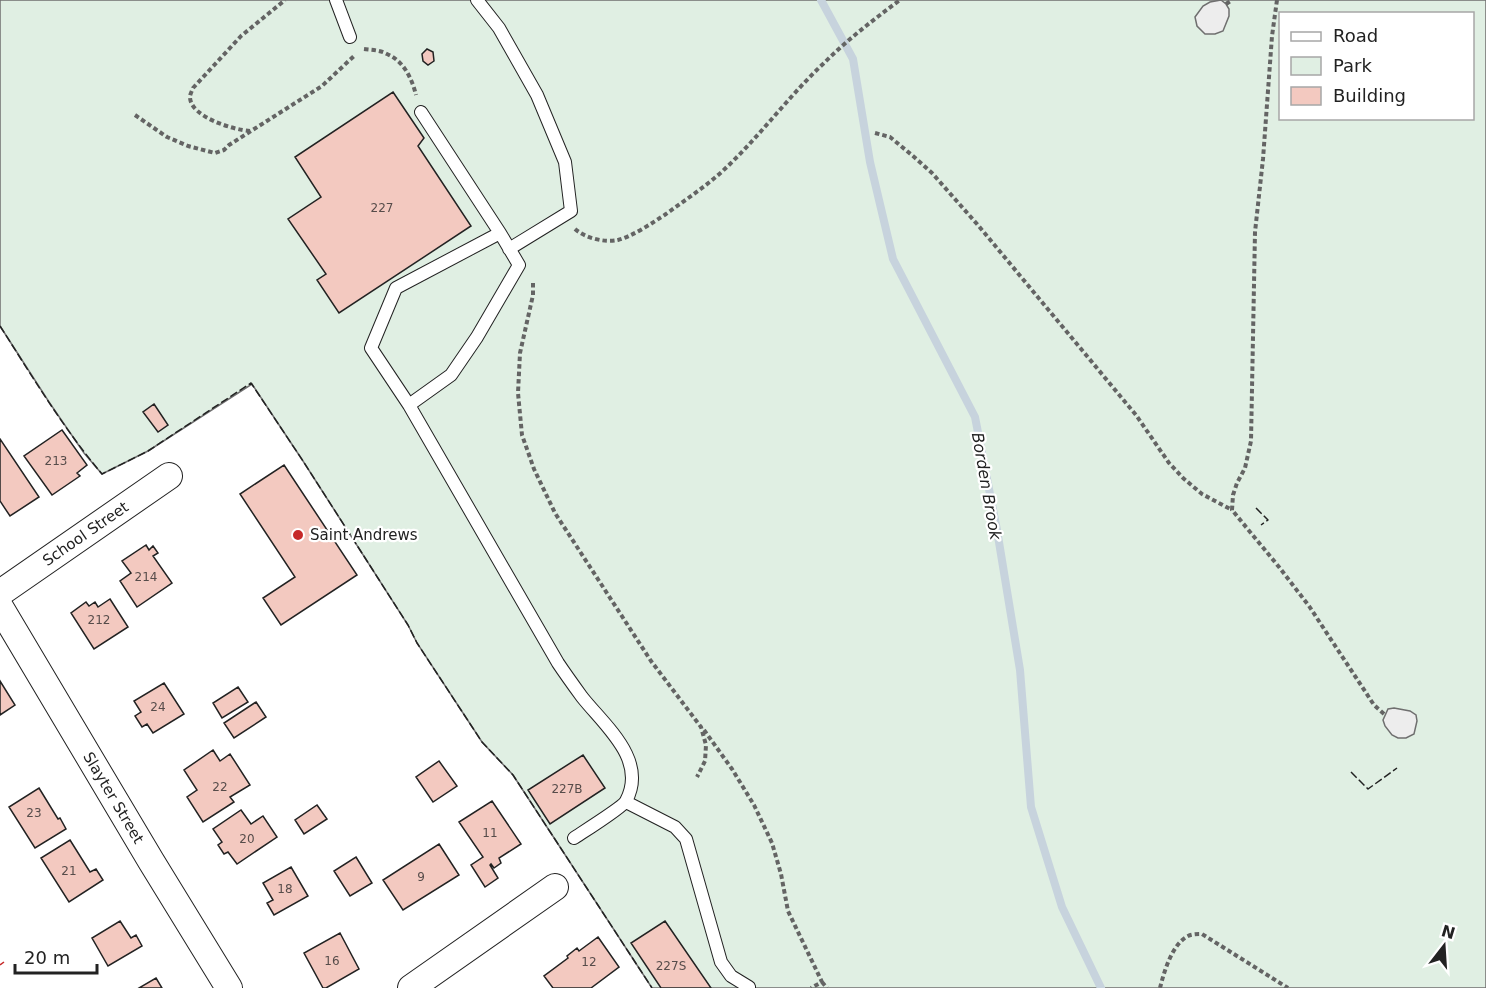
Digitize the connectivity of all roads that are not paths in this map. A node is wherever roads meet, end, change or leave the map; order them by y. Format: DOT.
graph roads {
  1 [pos="336,0"];
  2 [pos="477,0"];
  3 [pos="350,38"];
  4 [pos="421,112"];
  5 [pos="500,233"];
  6 [pos="509,249"];
  7 [pos="408,405"];
  8 [pos="169,476"];
  9 [pos="0,593"];
  10 [pos="0,607"];
  11 [pos="626,802"];
  12 [pos="574,838"];
  13 [pos="555,887"];
  14 [pos="749,987"];
  15 [pos="229,988"];
  16 [pos="411,988"];
  1 -- 3 [label="lane"];
  2 -- 6 [label="lane"];
  4 -- 5 [label="lane"];
  5 -- 6 [label="lane"];
  5 -- 7 [label="lane"];
  6 -- 7 [label="lane"];
  7 -- 11 [label="lane"];
  8 -- 9 [label="street, School Street"];
  10 -- 15 [label="street, Slayter Street"];
  11 -- 12 [label="lane"];
  11 -- 14 [label="lane"];
  13 -- 16 [label="street"];
}
